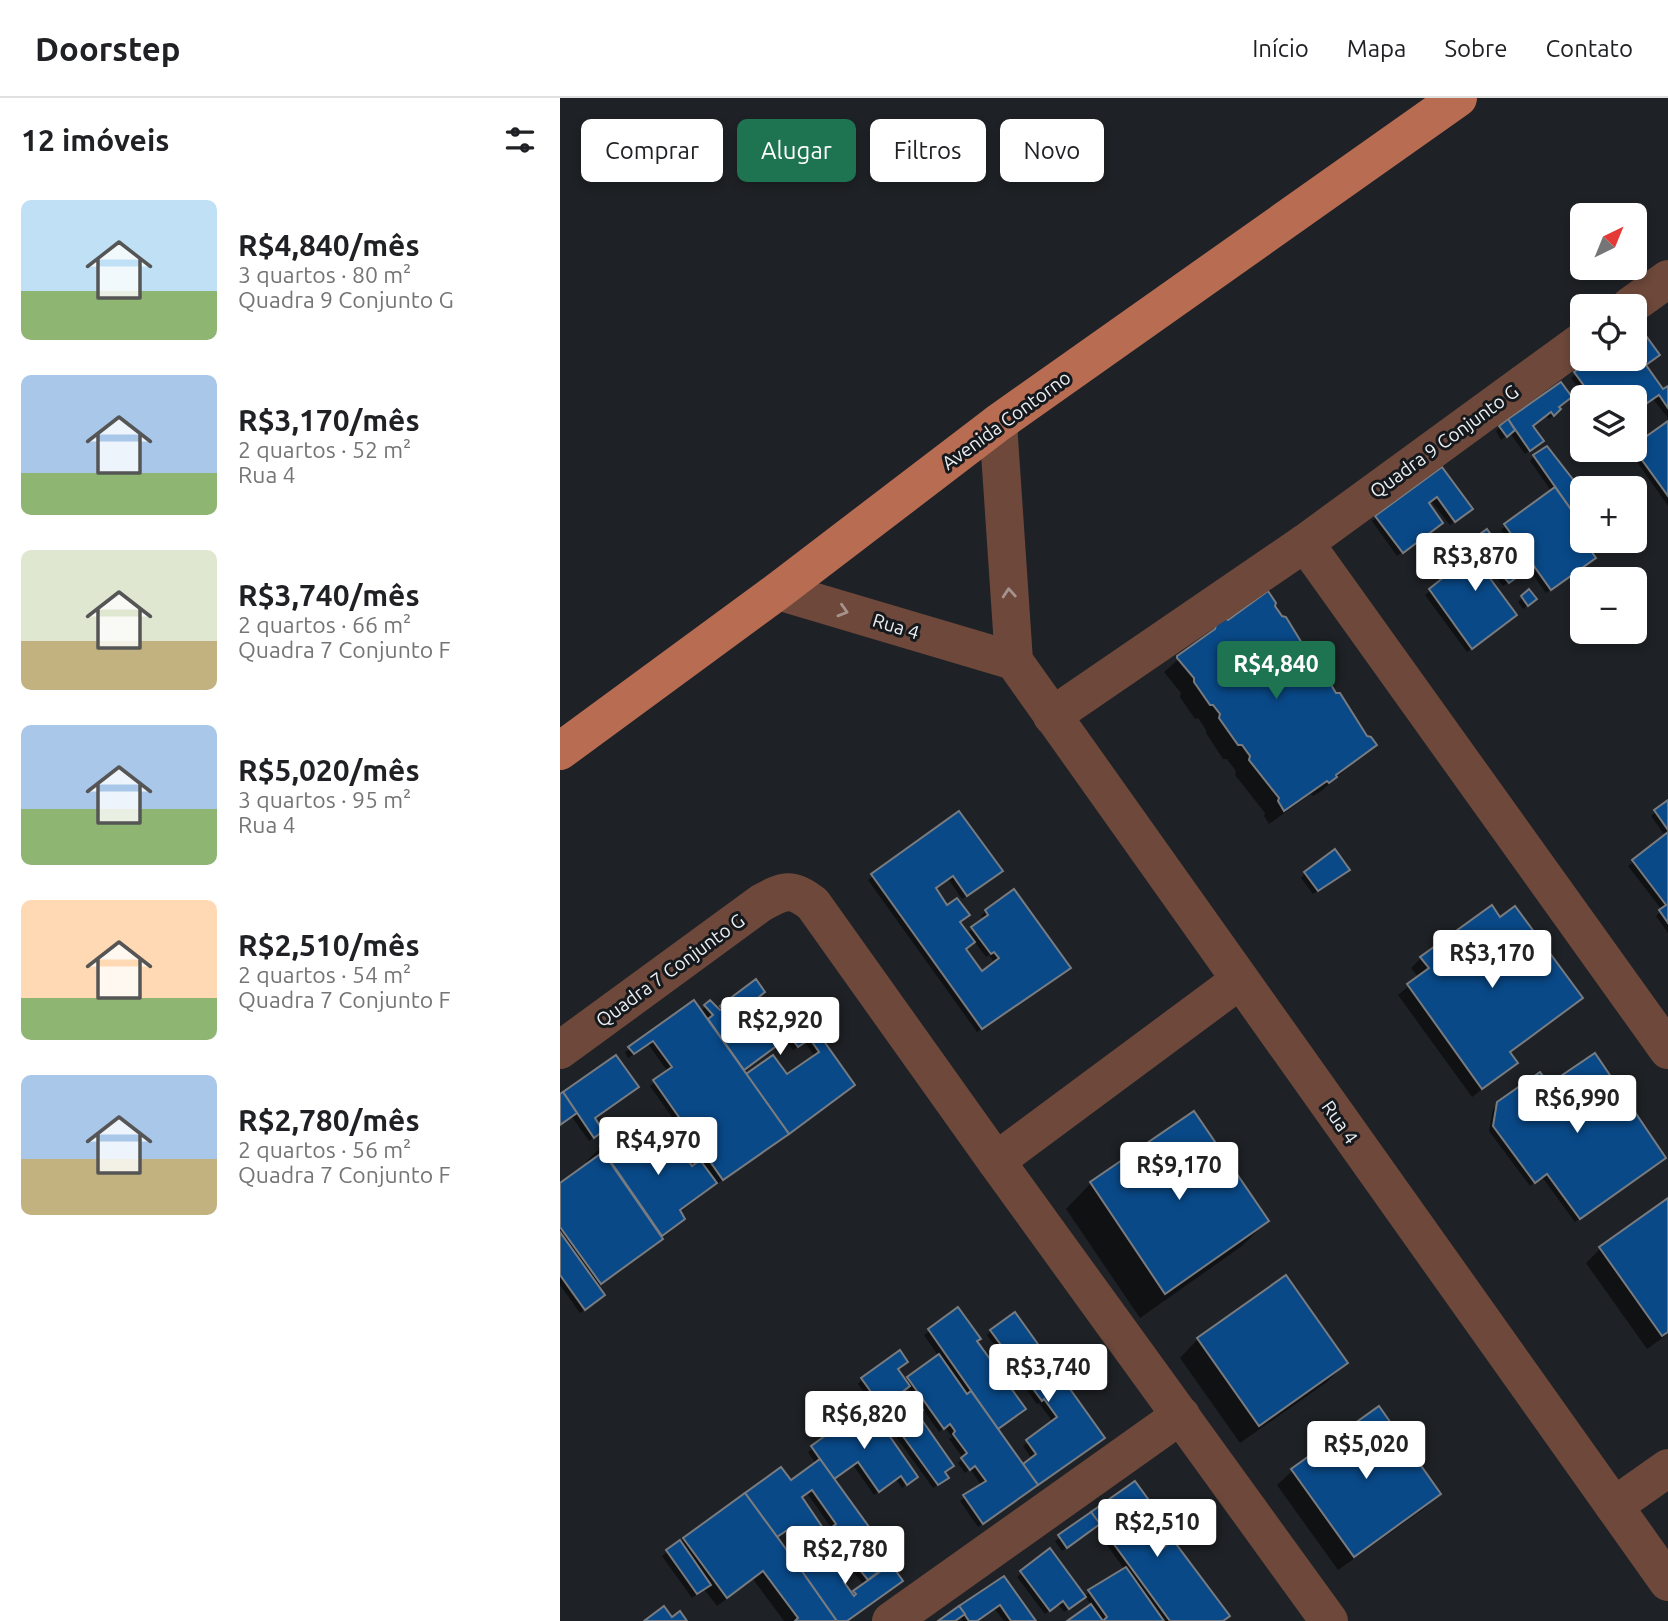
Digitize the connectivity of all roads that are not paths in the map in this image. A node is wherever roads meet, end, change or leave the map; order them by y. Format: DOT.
graph roads {
  1 [pos="1458,98"];
  2 [pos="1668,279"];
  3 [pos="1647,294"];
  4 [pos="1570,350"];
  5 [pos="998,424"];
  6 [pos="1306,543"];
  7 [pos="778,591"];
  8 [pos="1014,661"];
  9 [pos="1052,716"];
  10 [pos="560,751"];
  11 [pos="1240,980"];
  12 [pos="560,1050"];
  13 [pos="1668,1050"];
  14 [pos="996,1161"];
  15 [pos="1181,1415"];
  16 [pos="1668,1468"];
  17 [pos="1614,1506"];
  18 [pos="1668,1582"];
  19 [pos="891,1621"];
  20 [pos="1329,1621"];
  1 -- 5 [label="main road, Avenida Contorno"];
  2 -- 3 [label="street"];
  4 -- 6 [label="street, Quadra 9 Conjunto G"];
  5 -- 7 [label="main road, Avenida Contorno"];
  8 -- 5 [label="street, one-way"];
  6 -- 9 [label="street, Quadra 9 Conjunto G"];
  6 -- 13 [label="street"];
  7 -- 8 [label="street, Rua 4, one-way"];
  7 -- 10 [label="main road, Avenida Contorno"];
  8 -- 9 [label="street, Rua 4"];
  9 -- 11 [label="street, Rua 4"];
  11 -- 14 [label="street"];
  11 -- 17 [label="street, Rua 4"];
  12 -- 14 [label="street, Quadra 7 Conjunto G"];
  14 -- 15 [label="street"];
  15 -- 19 [label="street"];
  15 -- 20 [label="street"];
  16 -- 17 [label="street"];
  17 -- 18 [label="street, Rua 4"];
}
